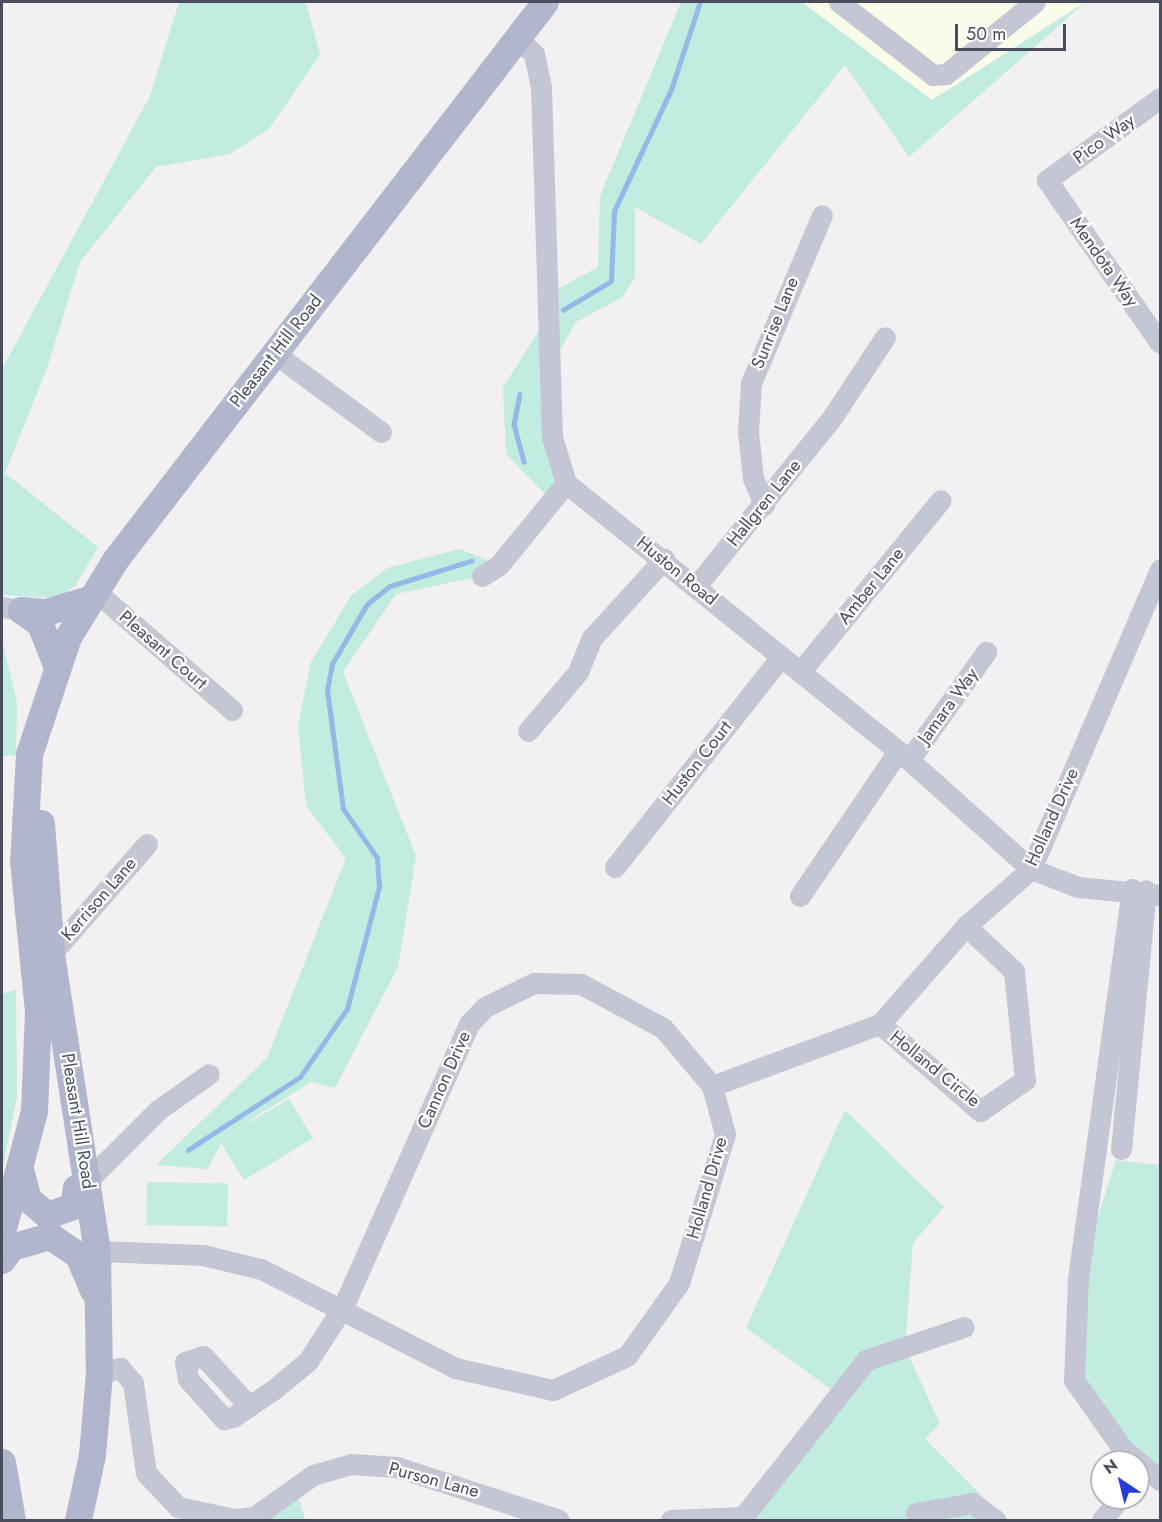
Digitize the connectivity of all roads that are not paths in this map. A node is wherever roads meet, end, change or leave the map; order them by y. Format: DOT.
graph roads {
  1 [pos="545,2"];
  2 [pos="839,2"];
  3 [pos="1035,2"];
  4 [pos="517,38"];
  5 [pos="1161,98"];
  6 [pos="1047,180"];
  7 [pos="822,215"];
  8 [pos="885,337"];
  9 [pos="1161,343"];
  10 [pos="274,353"];
  11 [pos="381,432"];
  12 [pos="566,483"];
  13 [pos="941,500"];
  14 [pos="764,505"];
  15 [pos="664,559"];
  16 [pos="1161,570"];
  17 [pos="482,576"];
  18 [pos="696,585"];
  19 [pos="91,594"];
  20 [pos="11,608"];
  21 [pos="986,652"];
  22 [pos="779,658"];
  23 [pos="57,667"];
  24 [pos="801,672"];
  25 [pos="232,710"];
  26 [pos="43,721"];
  27 [pos="528,730"];
  28 [pos="904,755"];
  29 [pos="147,844"];
  30 [pos="615,867"];
  31 [pos="1031,869"];
  32 [pos="1146,891"];
  33 [pos="800,896"];
  34 [pos="966,926"];
  35 [pos="51,954"];
  36 [pos="880,1024"];
  37 [pos="209,1074"];
  38 [pos="712,1086"];
  39 [pos="1121,1149"];
  40 [pos="21,1173"];
  41 [pos="88,1180"];
  42 [pos="2,1232"];
  43 [pos="97,1251"];
  44 [pos="2,1260"];
  45 [pos="344,1307"];
  46 [pos="100,1308"];
  47 [pos="964,1327"];
  48 [pos="99,1373"];
  49 [pos="241,1411"];
  50 [pos="1124,1450"];
  51 [pos="2,1462"];
  52 [pos="916,1513"];
  53 [pos="550,1519"];
  54 [pos="12,1521"];
  55 [pos="78,1521"];
  56 [pos="671,1521"];
  57 [pos="995,1521"];
  1 -- 4 [label="main road, Pleasant Hill Road"];
  2 -- 3 [label="street"];
  4 -- 10 [label="main road, Pleasant Hill Road"];
  4 -- 12 [label="street"];
  5 -- 6 [label="street, Pico Way"];
  6 -- 9 [label="street, Mendota Way"];
  7 -- 14 [label="street, Sunrise Lane"];
  8 -- 14 [label="street, Hallgren Lane"];
  10 -- 11 [label="street"];
  10 -- 19 [label="main road, Pleasant Hill Road"];
  12 -- 15 [label="street, Huston Road"];
  12 -- 17 [label="street"];
  13 -- 24 [label="street, Amber Lane"];
  14 -- 18 [label="street, Hallgren Lane"];
  15 -- 18 [label="street, Huston Road"];
  15 -- 27 [label="street"];
  16 -- 31 [label="street, Holland Drive"];
  18 -- 22 [label="street, Huston Road"];
  19 -- 20 [label="main road"];
  19 -- 23 [label="main road, Pleasant Hill Road"];
  19 -- 25 [label="street, Pleasant Court"];
  20 -- 23 [label="main road"];
  21 -- 28 [label="street, Jamara Way"];
  22 -- 24 [label="street, Huston Road"];
  22 -- 30 [label="street, Huston Court"];
  23 -- 26 [label="main road, Pleasant Hill Road"];
  24 -- 28 [label="street, Huston Road"];
  26 -- 35 [label="main road, Pleasant Hill Road"];
  26 -- 40 [label="main road, Pleasant Hill Road"];
  28 -- 31 [label="street, Huston Road"];
  28 -- 33 [label="street, Jamara Way"];
  29 -- 35 [label="street, Kerrison Lane"];
  31 -- 32 [label="street, Huston Road"];
  31 -- 34 [label="street, Holland Drive"];
  32 -- 39 [label="street"];
  32 -- 50 [label="street"];
  34 -- 36 [label="street, Holland Drive"];
  34 -- 36 [label="street, Holland Circle"];
  35 -- 41 [label="main road, Pleasant Hill Road"];
  36 -- 38 [label="street, Holland Drive"];
  37 -- 41 [label="street"];
  38 -- 45 [label="street, Cannon Drive"];
  38 -- 45 [label="street, Holland Drive"];
  40 -- 41 [label="main road"];
  40 -- 42 [label="main road, Pleasant Hill Road"];
  41 -- 43 [label="main road, Pleasant Hill Road"];
  43 -- 45 [label="street, Holland Drive"];
  43 -- 46 [label="main road, Pleasant Hill Road"];
  44 -- 46 [label="main road"];
  45 -- 49 [label="street, Cannon Drive"];
  46 -- 48 [label="main road, Pleasant Hill Road"];
  47 -- 56 [label="street"];
  48 -- 53 [label="street, Purson Lane"];
  48 -- 55 [label="main road, Pleasant Hill Road"];
  51 -- 54 [label="main road"];
  52 -- 57 [label="street"];
}
